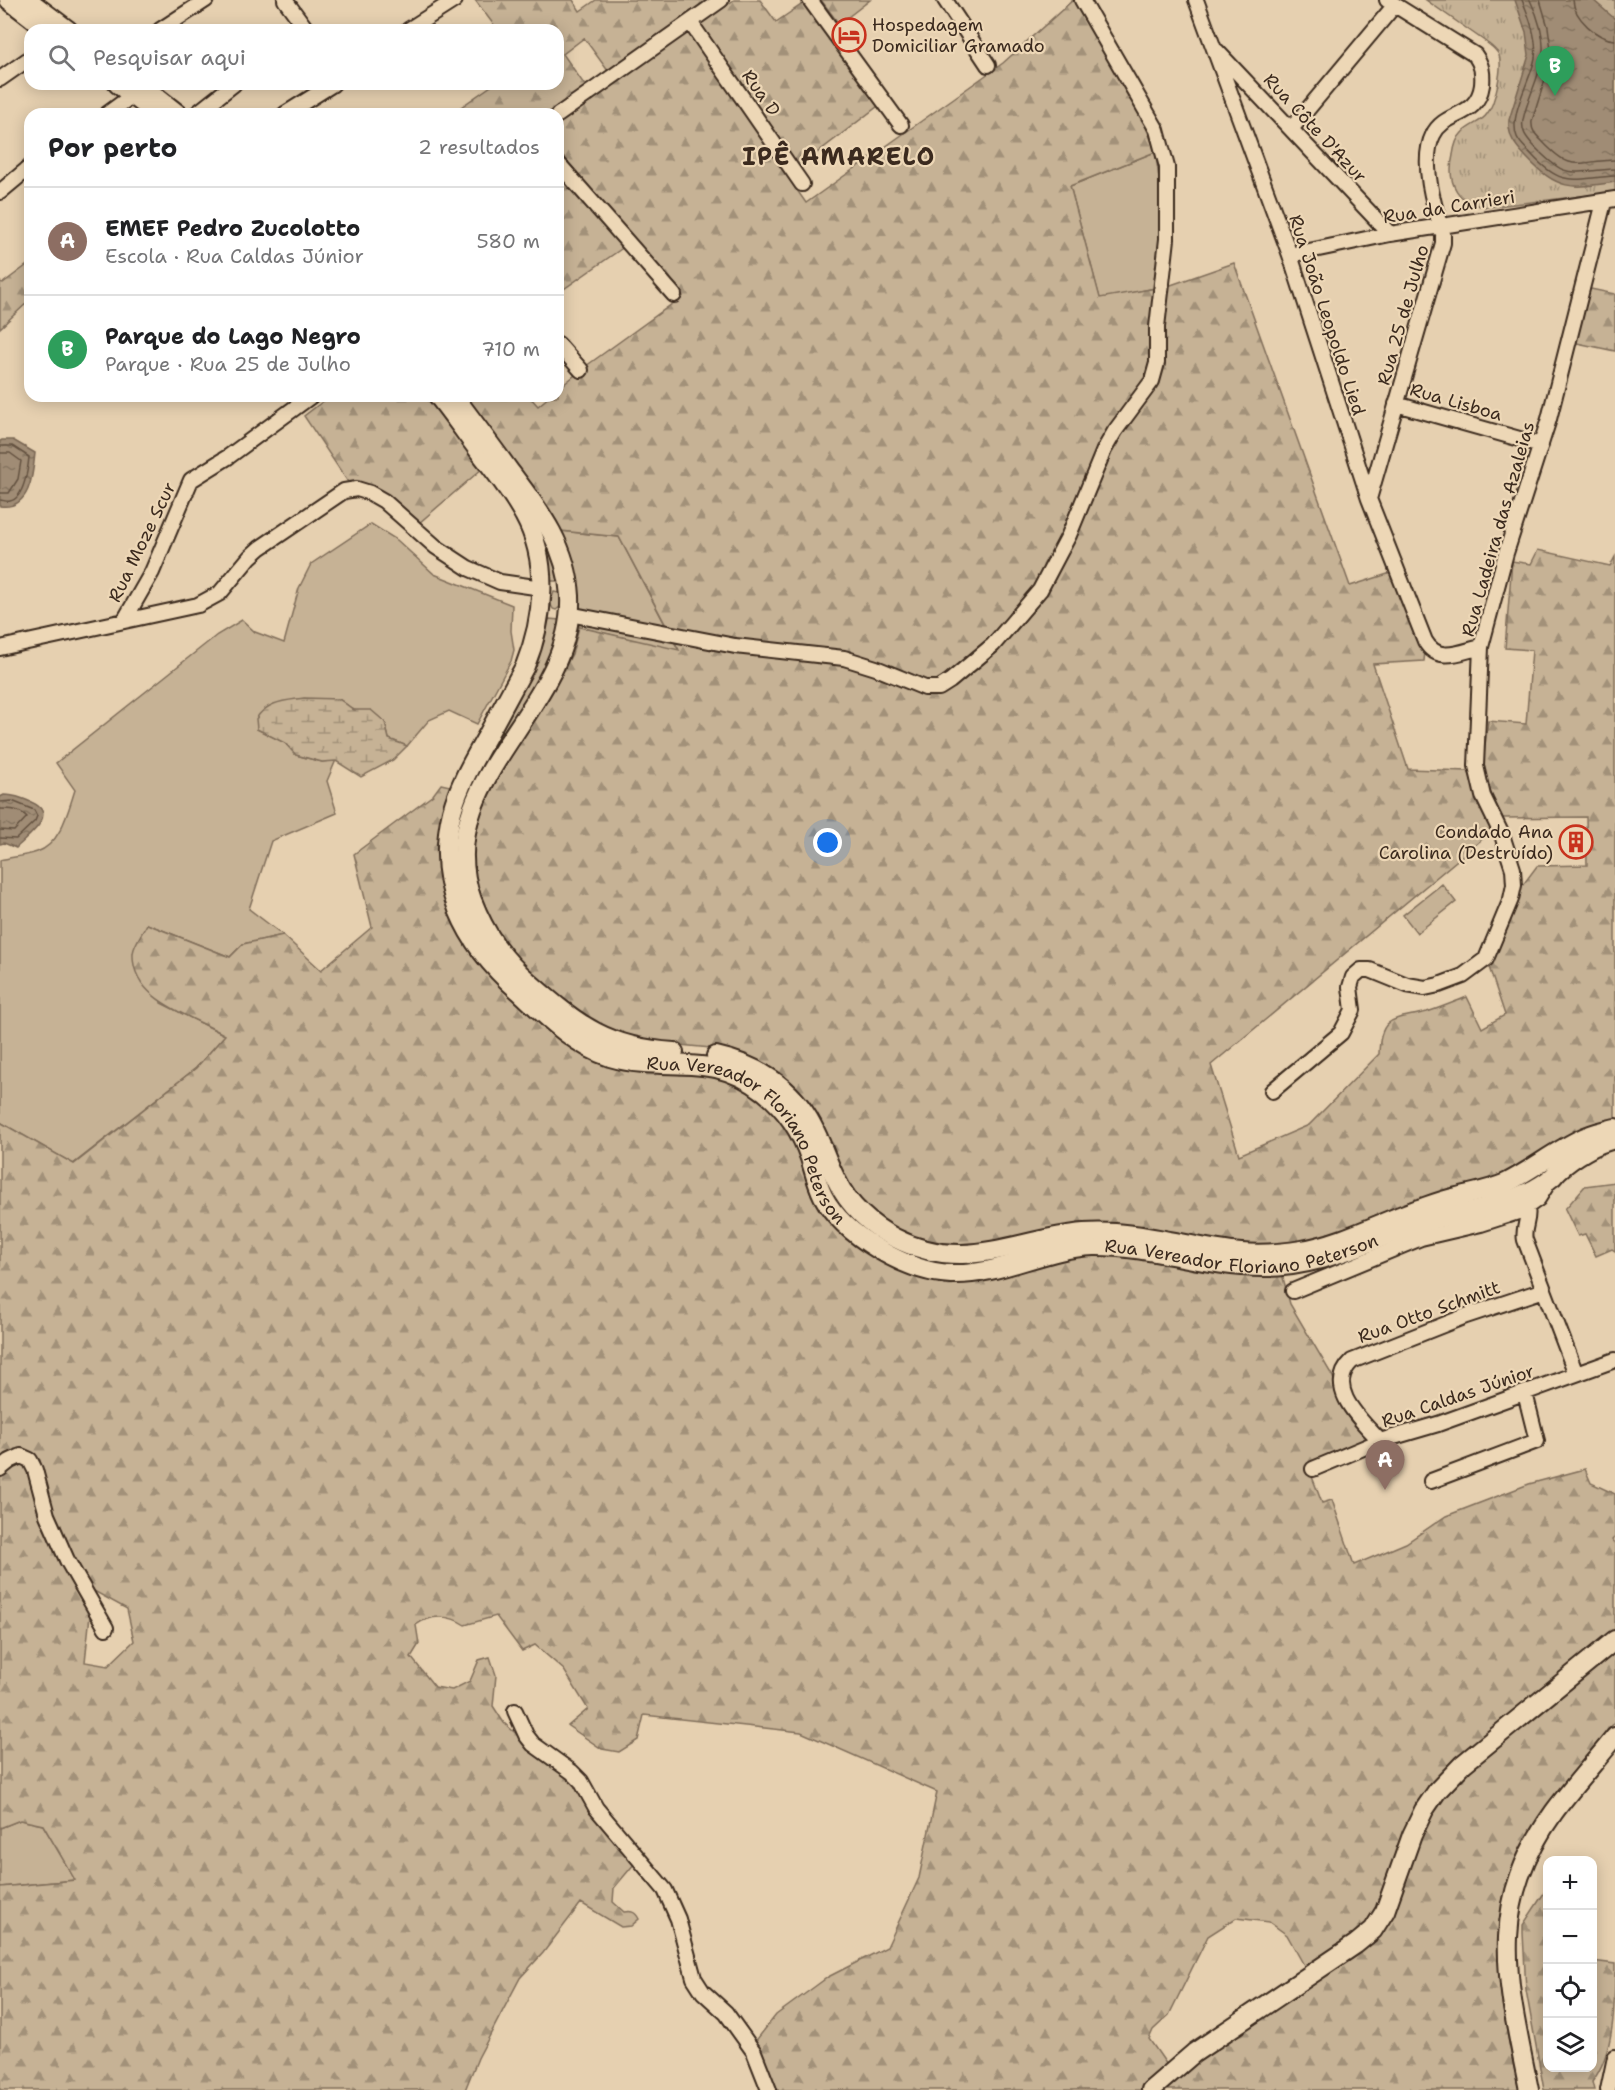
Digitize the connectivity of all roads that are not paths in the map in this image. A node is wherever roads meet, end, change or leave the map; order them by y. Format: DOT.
graph roads {
  1 [pos="9,0"];
  2 [pos="28,0"];
  3 [pos="206,0"];
  4 [pos="285,0"];
  5 [pos="455,0"];
  6 [pos="721,0"];
  7 [pos="810,0"];
  8 [pos="945,0"];
  9 [pos="1082,0"];
  10 [pos="1196,0"];
  11 [pos="1390,3"];
  12 [pos="690,22"];
  13 [pos="39,24"];
  14 [pos="60,24"];
  15 [pos="169,24"];
  16 [pos="303,24"];
  17 [pos="417,24"];
  18 [pos="1214,47"];
  19 [pos="24,62"];
  20 [pos="988,65"];
  21 [pos="0,79"];
  22 [pos="136,90"];
  23 [pos="226,90"];
  24 [pos="323,90"];
  25 [pos="114,108"];
  26 [pos="152,108"];
  27 [pos="168,108"];
  28 [pos="204,108"];
  29 [pos="295,108"];
  30 [pos="564,111"];
  31 [pos="901,125"];
  32 [pos="1292,128"];
  33 [pos="564,170"];
  34 [pos="24,172"];
  35 [pos="802,184"];
  36 [pos="0,192"];
  37 [pos="1609,201"];
  38 [pos="1440,227"];
  39 [pos="1390,234"];
  40 [pos="1290,255"];
  41 [pos="674,295"];
  42 [pos="564,351"];
  43 [pos="581,370"];
  44 [pos="303,402"];
  45 [pos="442,402"];
  46 [pos="458,402"];
  47 [pos="1396,404"];
  48 [pos="1541,445"];
  49 [pos="1369,499"];
  50 [pos="542,588"];
  51 [pos="569,590"];
  52 [pos="541,609"];
  53 [pos="569,614"];
  54 [pos="124,621"];
  55 [pos="1481,647"];
  56 [pos="0,648"];
  57 [pos="1272,1091"];
  58 [pos="1615,1128"];
  59 [pos="1615,1139"];
  60 [pos="1560,1152"];
  61 [pos="1551,1178"];
  62 [pos="1527,1208"];
  63 [pos="1483,1216"];
  64 [pos="1544,1290"];
  65 [pos="1293,1291"];
  66 [pos="1615,1360"];
  67 [pos="1576,1374"];
  68 [pos="1525,1393"];
  69 [pos="1380,1441"];
  70 [pos="0,1469"];
  71 [pos="1313,1469"];
  72 [pos="1431,1481"];
  73 [pos="106,1628"];
  74 [pos="1615,1640"];
  75 [pos="515,1711"];
  76 [pos="1615,1737"];
  77 [pos="1615,2057"];
  78 [pos="769,2090"];
  79 [pos="1151,2090"];
  80 [pos="1529,2090"];
  81 [pos="1608,2090"];
  1 -- 13 [label="main road"];
  2 -- 14 [label="main road"];
  3 -- 15 [label="street"];
  4 -- 16 [label="street"];
  5 -- 17 [label="street"];
  6 -- 12 [label="street"];
  7 -- 31 [label="street"];
  8 -- 20 [label="street"];
  9 -- 53 [label="street"];
  10 -- 18 [label="street, Rua João Leopoldo Lied"];
  11 -- 32 [label="street"];
  11 -- 38 [label="street, Rua 25 de Julho"];
  12 -- 30 [label="street"];
  12 -- 35 [label="street, Rua D"];
  18 -- 32 [label="street, Rua Côte D'Azur"];
  18 -- 40 [label="street, Rua João Leopoldo Lied"];
  19 -- 21 [label="street"];
  22 -- 25 [label="street"];
  22 -- 26 [label="main road"];
  22 -- 27 [label="main road"];
  23 -- 28 [label="street"];
  24 -- 29 [label="street"];
  32 -- 39 [label="street, Rua Côte D'Azur"];
  33 -- 41 [label="street"];
  34 -- 36 [label="street"];
  37 -- 38 [label="street, Rua da Carrieri"];
  37 -- 48 [label="street, Rua Ladeira das Azaleias"];
  38 -- 39 [label="street, Rua da Carrieri"];
  38 -- 47 [label="street, Rua 25 de Julho"];
  39 -- 40 [label="street, Rua da Carrieri"];
  40 -- 49 [label="street, Rua João Leopoldo Lied"];
  42 -- 43 [label="street"];
  44 -- 54 [label="street, Rua Moze Scur"];
  45 -- 50 [label="main road, Rua Vereador Floriano Peterson"];
  46 -- 51 [label="main road, Rua Vereador Floriano Peterson"];
  47 -- 48 [label="street, Rua Lisboa"];
  47 -- 49 [label="street, Rua 25 de Julho"];
  48 -- 55 [label="street, Rua Ladeira das Azaleias"];
  49 -- 55 [label="street, Rua João Leopoldo Lied"];
  50 -- 51 [label="main road"];
  50 -- 52 [label="main road, Rua Vereador Floriano Peterson"];
  50 -- 54 [label="street"];
  51 -- 53 [label="main road, Rua Vereador Floriano Peterson"];
  52 -- 53 [label="main road"];
  52 -- 63 [label="main road, Rua Vereador Floriano Peterson"];
  53 -- 60 [label="main road, Rua Vereador Floriano Peterson"];
  54 -- 56 [label="street"];
  55 -- 57 [label="street, Rua Ladeira das Azaleias"];
  58 -- 60 [label="main road, Rua Vereador Floriano Peterson"];
  59 -- 61 [label="main road, Rua Vereador Floriano Peterson"];
  60 -- 63 [label="main road"];
  61 -- 62 [label="street"];
  61 -- 63 [label="main road, Rua Vereador Floriano Peterson"];
  62 -- 63 [label="street"];
  62 -- 64 [label="street"];
  63 -- 65 [label="street"];
  64 -- 67 [label="street"];
  64 -- 69 [label="street, Rua Otto Schmitt"];
  66 -- 67 [label="street, Rua Caldas Júnior"];
  67 -- 68 [label="street, Rua Caldas Júnior"];
  68 -- 69 [label="street, Rua Caldas Júnior"];
  68 -- 72 [label="street"];
  69 -- 71 [label="street, Rua Caldas Júnior"];
  70 -- 73 [label="street"];
  74 -- 79 [label="main road"];
  75 -- 78 [label="street"];
  76 -- 80 [label="main road"];
  77 -- 81 [label="street"];
}
